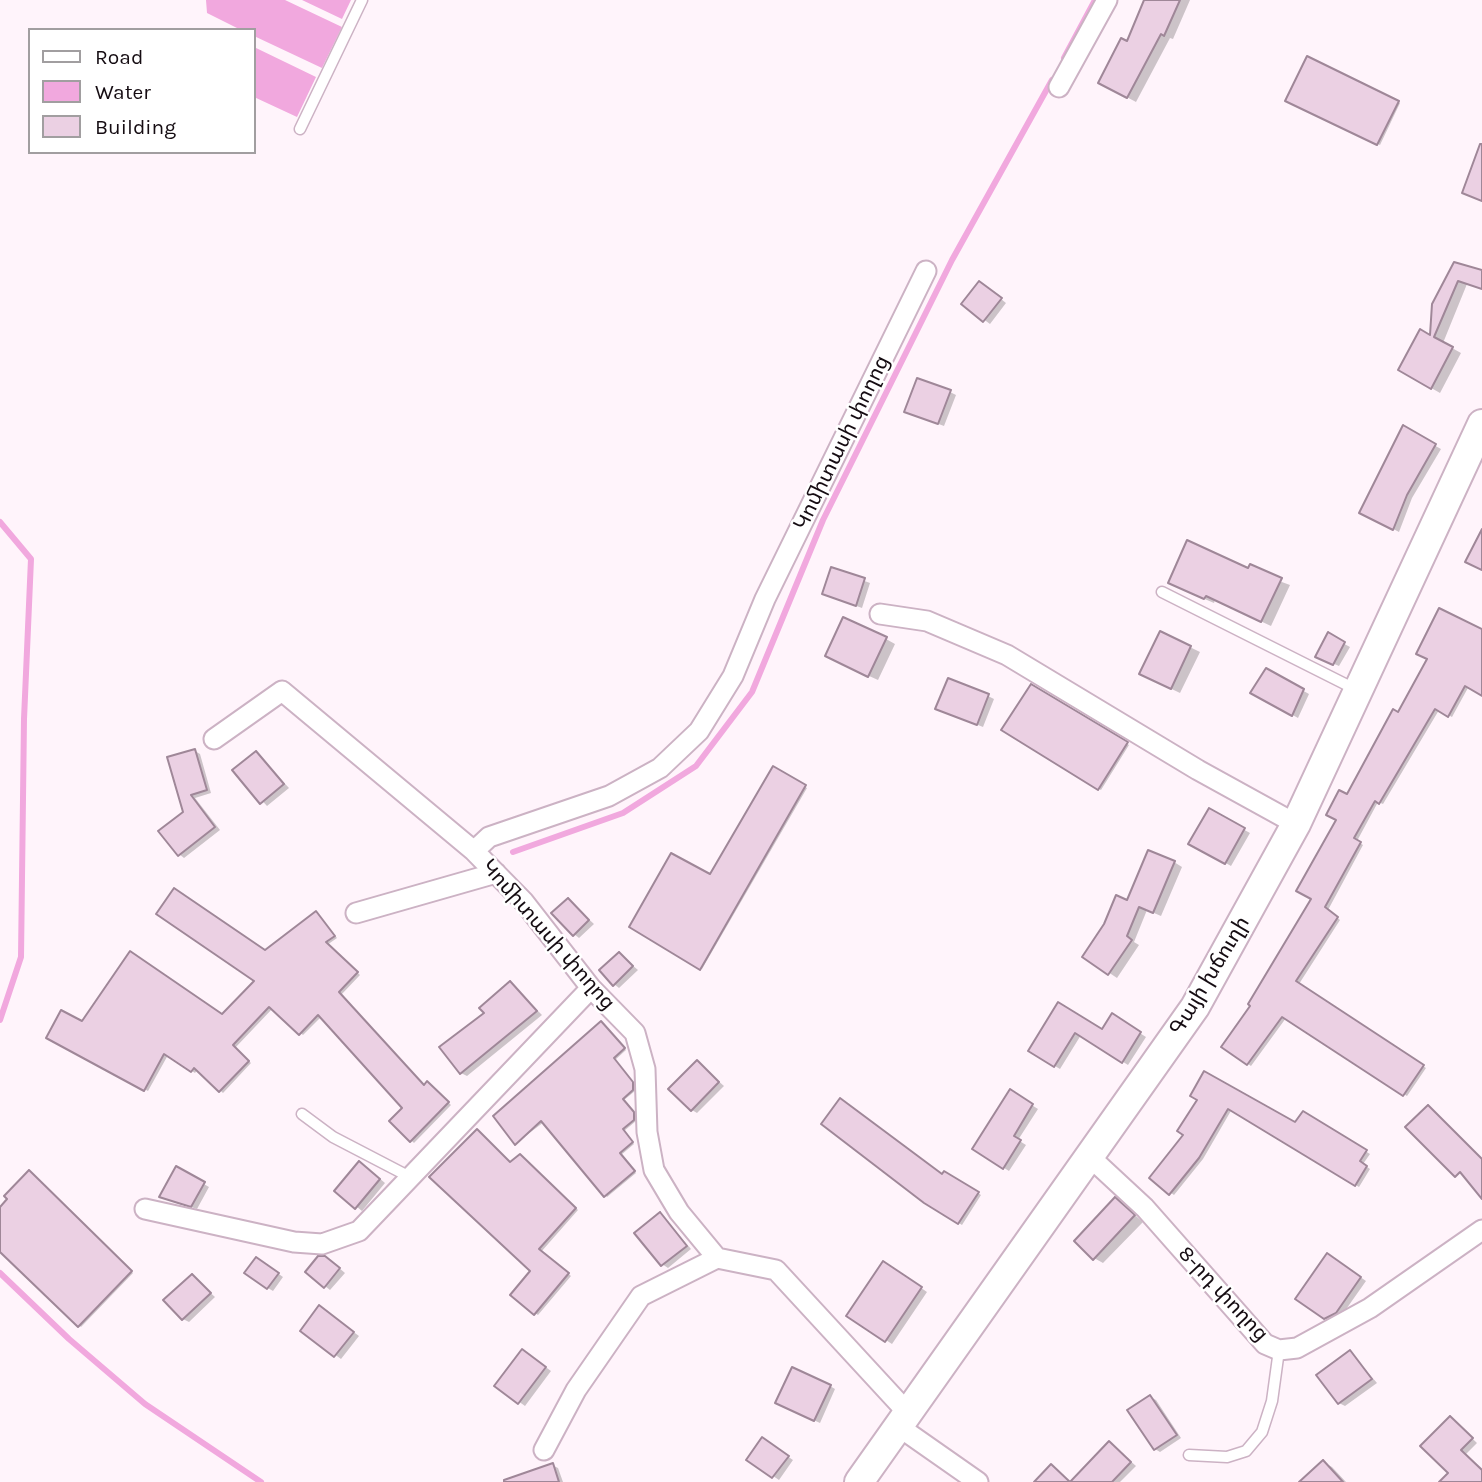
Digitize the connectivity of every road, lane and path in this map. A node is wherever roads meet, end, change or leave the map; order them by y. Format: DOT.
graph roads {
  1 [pos="362,0"];
  2 [pos="1107,0"];
  3 [pos="1059,87"];
  4 [pos="300,129"];
  5 [pos="926,271"];
  6 [pos="1482,424"];
  7 [pos="1162,592"];
  8 [pos="880,614"];
  9 [pos="1359,691"];
  10 [pos="214,738"];
  11 [pos="1296,824"];
  12 [pos="474,851"];
  13 [pos="496,873"];
  14 [pos="356,912"];
  15 [pos="591,988"];
  16 [pos="302,1114"];
  17 [pos="1090,1157"];
  18 [pos="408,1176"];
  19 [pos="145,1209"];
  20 [pos="1482,1230"];
  21 [pos="717,1258"];
  22 [pos="1279,1350"];
  23 [pos="903,1419"];
  24 [pos="544,1450"];
  25 [pos="1189,1455"];
  26 [pos="859,1482"];
  27 [pos="978,1482"];
  1 -- 4 [label="lane"];
  2 -- 3 [label="street"];
  5 -- 12 [label="street, Կոմիտասի փողոց"];
  6 -- 9 [label="main road, Գայի խճուղի"];
  7 -- 9 [label="lane"];
  8 -- 11 [label="street"];
  9 -- 11 [label="main road, Գայի խճուղի"];
  10 -- 12 [label="street"];
  11 -- 17 [label="main road, Գայի խճուղի"];
  12 -- 13 [label="street, Կոմիտասի փողոց"];
  13 -- 14 [label="street"];
  13 -- 15 [label="street, Կոմիտասի փողոց"];
  15 -- 18 [label="street"];
  15 -- 21 [label="street, Կոմիտասի փողոց"];
  16 -- 18 [label="lane"];
  17 -- 22 [label="street, 8-րդ փողոց"];
  17 -- 23 [label="main road, Գայի խճուղի"];
  18 -- 19 [label="street"];
  20 -- 22 [label="street, 8-րդ փողոց"];
  21 -- 23 [label="street"];
  21 -- 24 [label="street"];
  22 -- 25 [label="lane"];
  23 -- 26 [label="main road, Գայի խճուղի"];
  23 -- 27 [label="street"];
}
